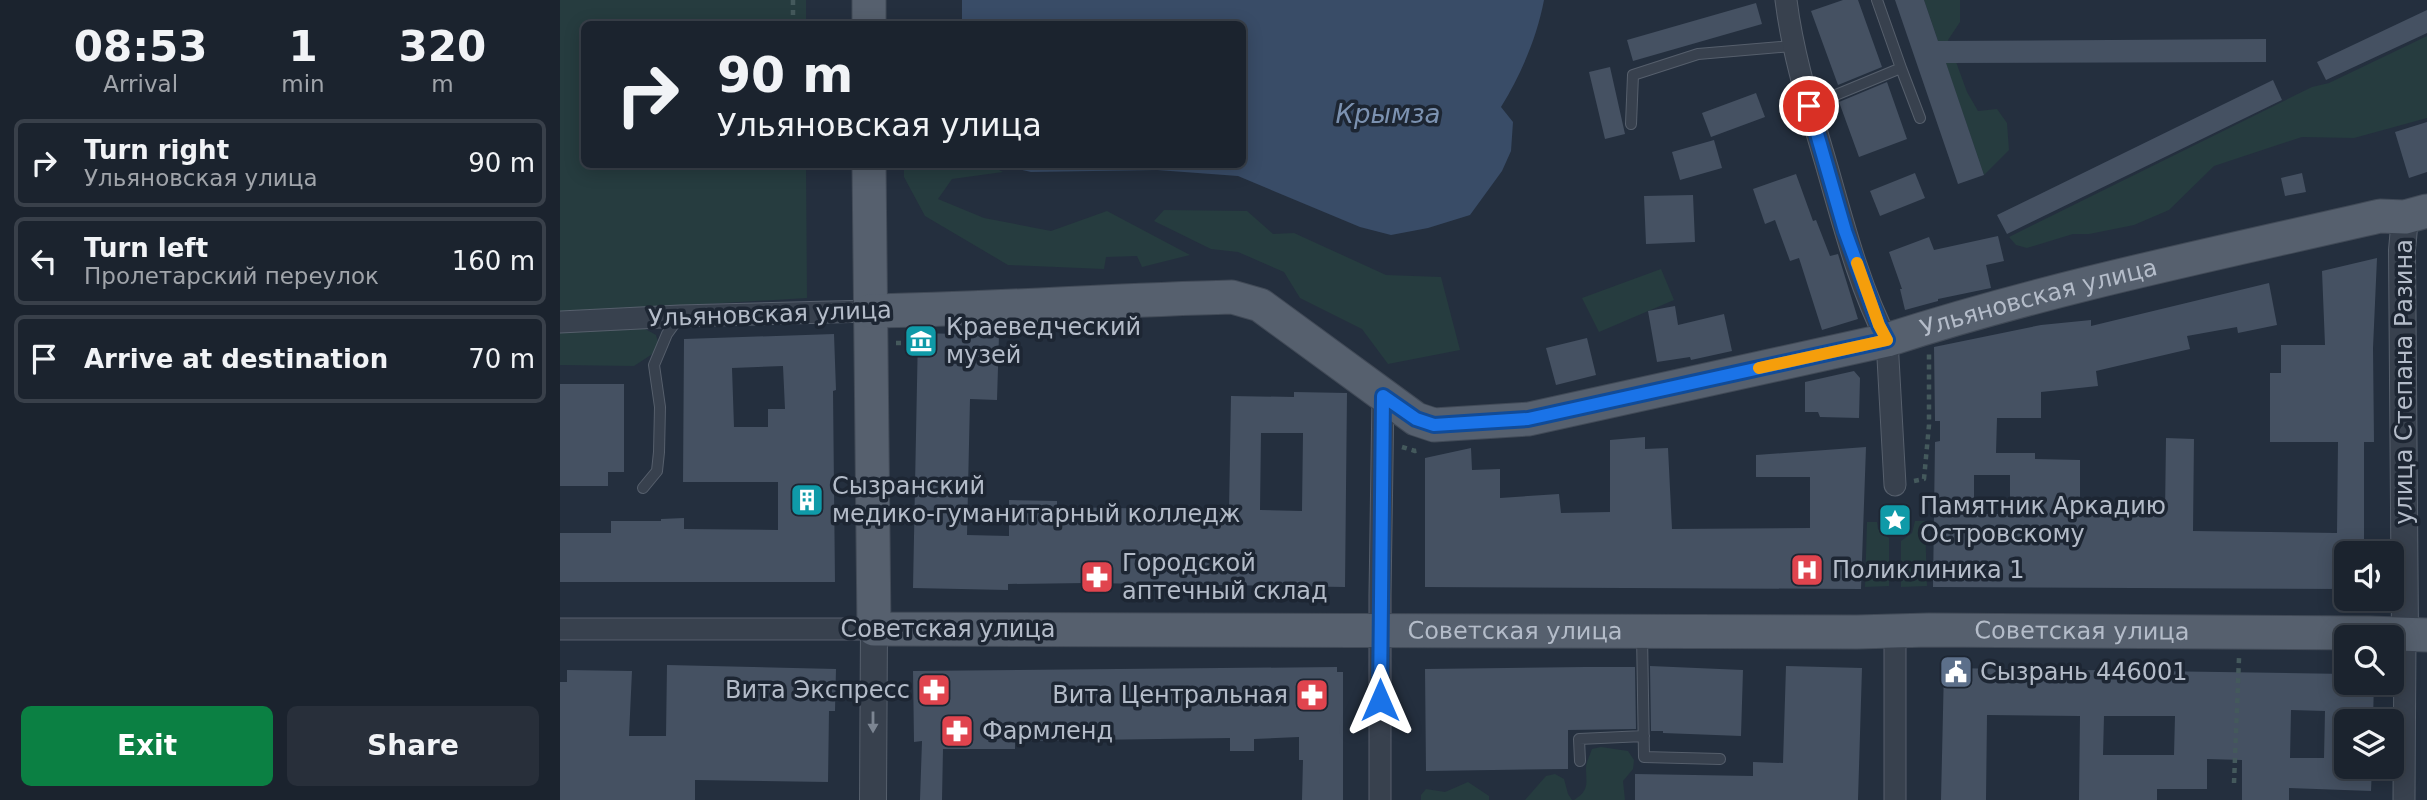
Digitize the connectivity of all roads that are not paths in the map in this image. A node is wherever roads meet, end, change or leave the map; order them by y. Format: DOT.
graph roads {
  1 [pos="869,0"];
  2 [pos="1786,0"];
  3 [pos="1877,0"];
  4 [pos="869,21"];
  5 [pos="1792,46"];
  6 [pos="1901,68"];
  7 [pos="1809,106"];
  8 [pos="1920,118"];
  9 [pos="1631,124"];
  10 [pos="869,168"];
  11 [pos="2416,214"];
  12 [pos="870,311"];
  13 [pos="680,316"];
  14 [pos="560,322"];
  15 [pos="1887,340"];
  16 [pos="1383,396"];
  17 [pos="1895,485"];
  18 [pos="643,488"];
  19 [pos="560,629"];
  20 [pos="874,629"];
  21 [pos="1380,629"];
  22 [pos="1895,631"];
  23 [pos="1642,632"];
  24 [pos="2416,635"];
  25 [pos="1644,736"];
  26 [pos="1720,759"];
  27 [pos="1580,761"];
  28 [pos="873,800"];
  29 [pos="1380,800"];
  30 [pos="1895,800"];
  31 [pos="2404,800"];
  1 -- 4 [label="main road"];
  2 -- 5 [label="street"];
  3 -- 6 [label="lane"];
  5 -- 7 [label="street"];
  5 -- 9 [label="lane"];
  6 -- 7 [label="lane"];
  6 -- 8 [label="lane"];
  7 -- 15 [label="street"];
  10 -- 12 [label="main road"];
  11 -- 15 [label="main road, Ульяновская улица"];
  11 -- 24 [label="street, улица Степана Разина"];
  12 -- 13 [label="street, Ульяновская улица"];
  12 -- 16 [label="main road, Ульяновская улица"];
  12 -- 20 [label="main road"];
  13 -- 14 [label="street, Ульяновская улица"];
  13 -- 18 [label="lane"];
  15 -- 16 [label="main road, Ульяновская улица"];
  15 -- 17 [label="street"];
  16 -- 21 [label="street"];
  19 -- 20 [label="street, Советская улица"];
  20 -- 21 [label="main road, Советская улица"];
  20 -- 28 [label="street, one-way"];
  21 -- 23 [label="main road, Советская улица"];
  21 -- 29 [label="street"];
  22 -- 23 [label="main road, Советская улица"];
  22 -- 24 [label="main road, Советская улица"];
  22 -- 30 [label="street"];
  23 -- 25 [label="lane"];
  24 -- 31 [label="street, улица Степана Разина"];
  25 -- 26 [label="lane"];
  25 -- 27 [label="lane"];
}
